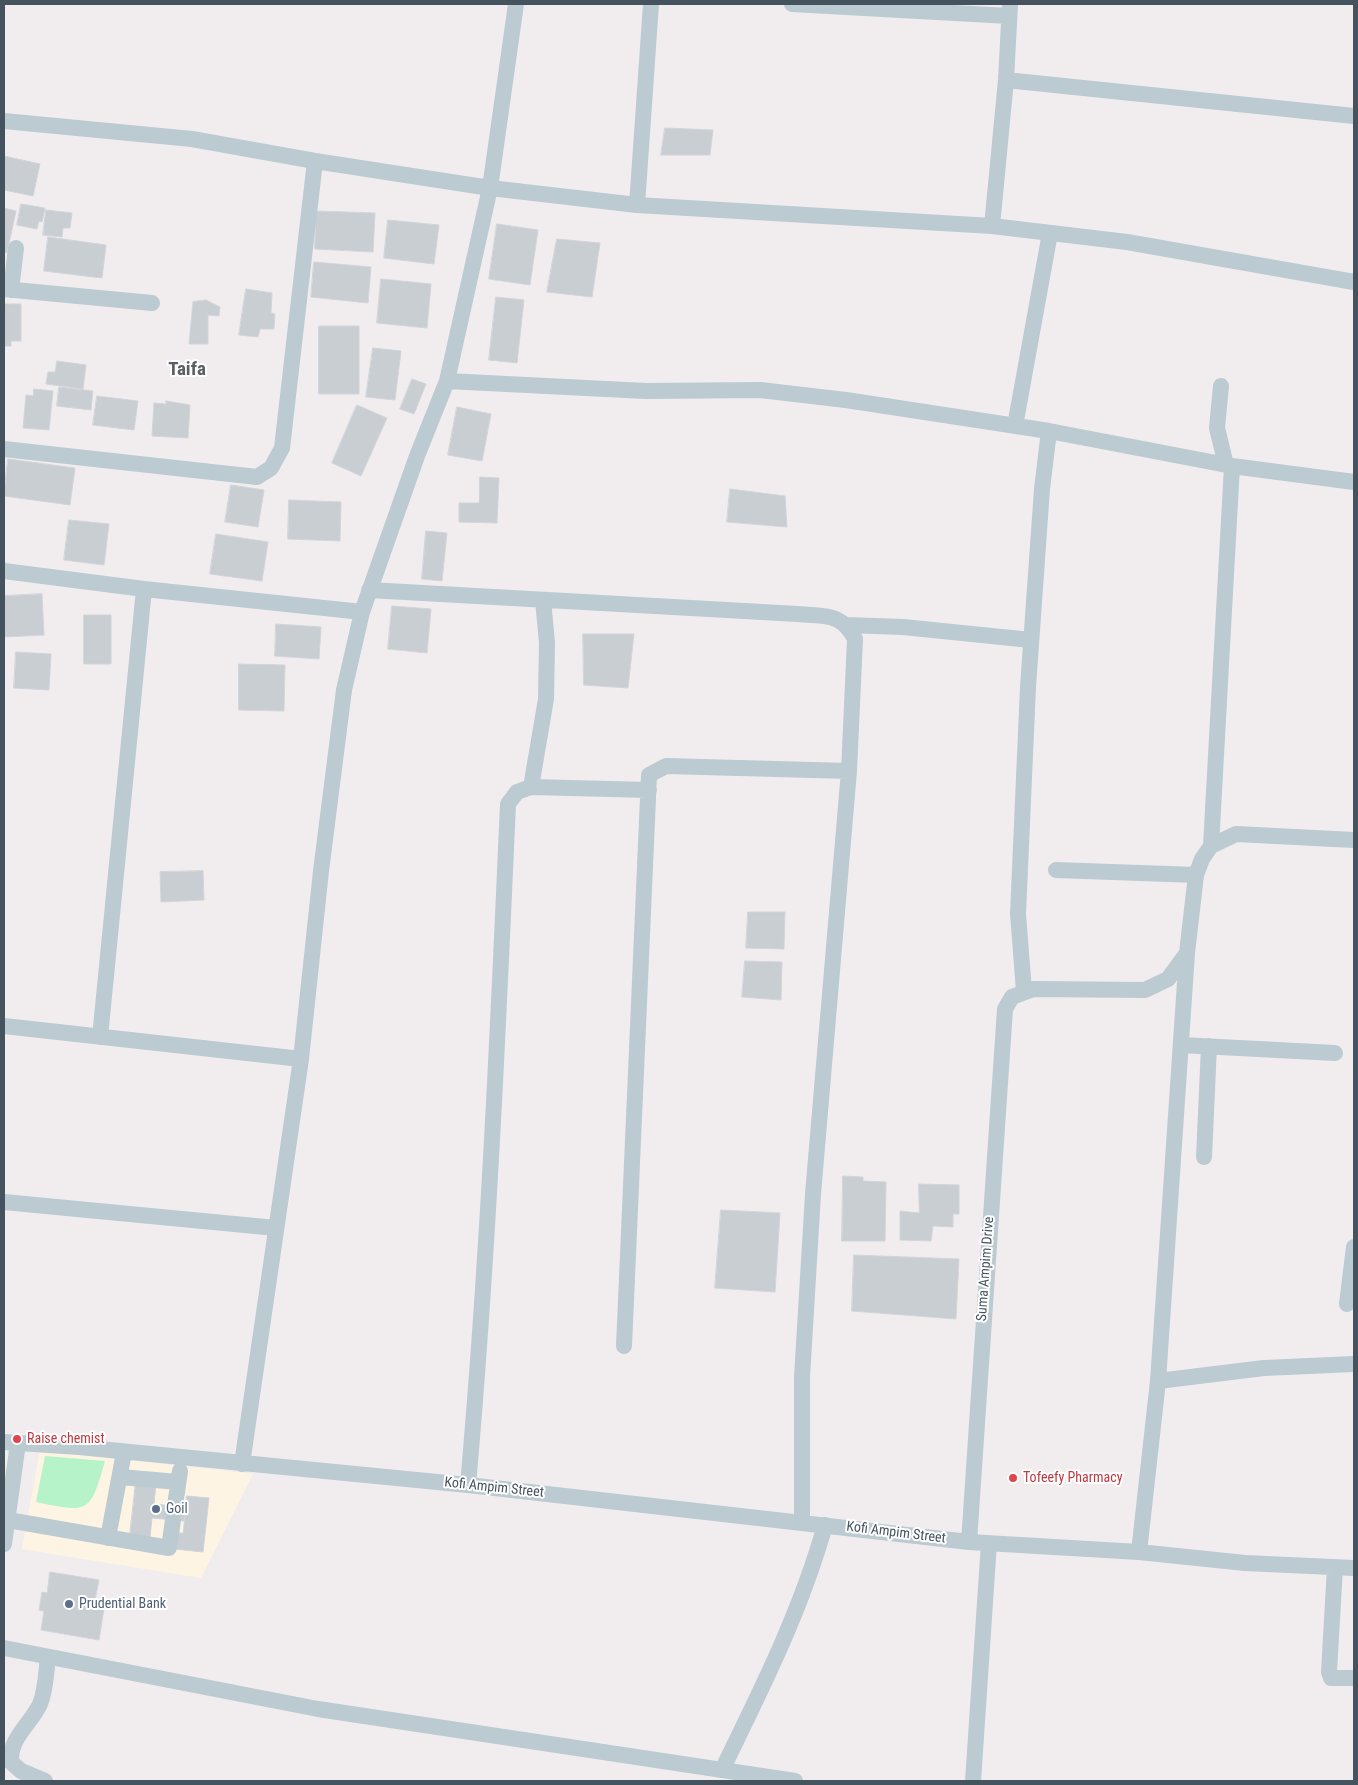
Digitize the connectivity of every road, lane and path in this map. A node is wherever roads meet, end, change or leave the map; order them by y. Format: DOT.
graph roads {
  1 [pos="516,4"];
  2 [pos="651,4"];
  3 [pos="792,4"];
  4 [pos="1009,10"];
  5 [pos="1006,80"];
  6 [pos="1354,116"];
  7 [pos="4,121"];
  8 [pos="314,161"];
  9 [pos="490,188"];
  10 [pos="637,205"];
  11 [pos="992,226"];
  12 [pos="1050,233"];
  13 [pos="16,248"];
  14 [pos="1354,282"];
  15 [pos="7,289"];
  16 [pos="152,303"];
  17 [pos="448,381"];
  18 [pos="1221,386"];
  19 [pos="1015,426"];
  20 [pos="1049,431"];
  21 [pos="4,449"];
  22 [pos="1229,465"];
  23 [pos="1354,482"];
  24 [pos="4,571"];
  25 [pos="144,589"];
  26 [pos="369,590"];
  27 [pos="543,600"];
  28 [pos="362,612"];
  29 [pos="847,625"];
  30 [pos="1031,640"];
  31 [pos="849,771"];
  32 [pos="531,787"];
  33 [pos="649,790"];
  34 [pos="1354,840"];
  35 [pos="1211,846"];
  36 [pos="1056,870"];
  37 [pos="1196,875"];
  38 [pos="1187,953"];
  39 [pos="1018,994"];
  40 [pos="4,1026"];
  41 [pos="100,1037"];
  42 [pos="1181,1045"];
  43 [pos="1209,1046"];
  44 [pos="1334,1053"];
  45 [pos="301,1059"];
  46 [pos="1204,1157"];
  47 [pos="4,1202"];
  48 [pos="276,1228"];
  49 [pos="1354,1247"];
  50 [pos="1347,1304"];
  51 [pos="624,1346"];
  52 [pos="1354,1364"];
  53 [pos="1158,1380"];
  54 [pos="11,1443"];
  55 [pos="124,1452"];
  56 [pos="182,1458"];
  57 [pos="242,1464"];
  58 [pos="120,1477"];
  59 [pos="178,1482"];
  60 [pos="468,1485"];
  61 [pos="8,1520"];
  62 [pos="802,1522"];
  63 [pos="825,1525"];
  64 [pos="108,1538"];
  65 [pos="969,1542"];
  66 [pos="990,1543"];
  67 [pos="4,1544"];
  68 [pos="1140,1552"];
  69 [pos="1334,1567"];
  70 [pos="1354,1568"];
  71 [pos="4,1648"];
  72 [pos="48,1657"];
  73 [pos="1354,1678"];
  74 [pos="731,1775"];
  75 [pos="45,1781"];
  76 [pos="795,1781"];
  77 [pos="973,1781"];
  1 -- 9 [label="street"];
  2 -- 10 [label="street"];
  3 -- 4 [label="street"];
  4 -- 5 [label="street"];
  5 -- 6 [label="street"];
  5 -- 11 [label="street"];
  7 -- 8 [label="street"];
  8 -- 9 [label="street"];
  8 -- 21 [label="street"];
  9 -- 10 [label="street"];
  9 -- 17 [label="street"];
  10 -- 11 [label="street"];
  11 -- 12 [label="street"];
  12 -- 14 [label="street"];
  12 -- 19 [label="street"];
  13 -- 15 [label="street"];
  15 -- 16 [label="street"];
  17 -- 19 [label="street"];
  17 -- 26 [label="street"];
  18 -- 22 [label="street"];
  19 -- 20 [label="street"];
  20 -- 22 [label="street"];
  20 -- 30 [label="street"];
  22 -- 23 [label="street"];
  22 -- 35 [label="street"];
  24 -- 25 [label="street"];
  25 -- 28 [label="street"];
  25 -- 41 [label="street"];
  26 -- 27 [label="street"];
  26 -- 28 [label="street"];
  27 -- 29 [label="street"];
  27 -- 32 [label="street"];
  28 -- 45 [label="street"];
  29 -- 30 [label="street"];
  29 -- 31 [label="street"];
  30 -- 39 [label="street"];
  31 -- 33 [label="street"];
  31 -- 62 [label="street"];
  32 -- 33 [label="street"];
  32 -- 60 [label="street"];
  33 -- 51 [label="street"];
  34 -- 35 [label="street"];
  35 -- 37 [label="street"];
  36 -- 37 [label="street"];
  37 -- 38 [label="street"];
  38 -- 39 [label="street"];
  38 -- 42 [label="street"];
  39 -- 65 [label="street, Suma Ampim Drive"];
  40 -- 41 [label="street"];
  41 -- 45 [label="street"];
  42 -- 43 [label="street"];
  42 -- 53 [label="street"];
  43 -- 44 [label="street"];
  43 -- 46 [label="street"];
  45 -- 48 [label="street"];
  47 -- 48 [label="street"];
  48 -- 57 [label="street"];
  49 -- 50 [label="street"];
  52 -- 53 [label="street"];
  53 -- 68 [label="street"];
  54 -- 55 [label="street, Kofi Ampim Street"];
  54 -- 61 [label="street"];
  55 -- 56 [label="street, Kofi Ampim Street"];
  55 -- 58 [label="street"];
  56 -- 57 [label="street, Kofi Ampim Street"];
  56 -- 59 [label="street"];
  57 -- 60 [label="street, Kofi Ampim Street"];
  58 -- 59 [label="street"];
  58 -- 64 [label="street"];
  59 -- 64 [label="street"];
  60 -- 62 [label="street, Kofi Ampim Street"];
  61 -- 64 [label="street"];
  61 -- 67 [label="street"];
  62 -- 63 [label="street, Kofi Ampim Street"];
  63 -- 65 [label="street, Kofi Ampim Street"];
  63 -- 74 [label="street"];
  65 -- 66 [label="street, Kofi Ampim Street"];
  66 -- 68 [label="street, Kofi Ampim Street"];
  66 -- 77 [label="street"];
  68 -- 69 [label="street, Kofi Ampim Street"];
  69 -- 70 [label="street, Kofi Ampim Street"];
  69 -- 73 [label="street"];
  71 -- 72 [label="street"];
  72 -- 74 [label="street"];
  72 -- 75 [label="street"];
  74 -- 76 [label="street"];
}
